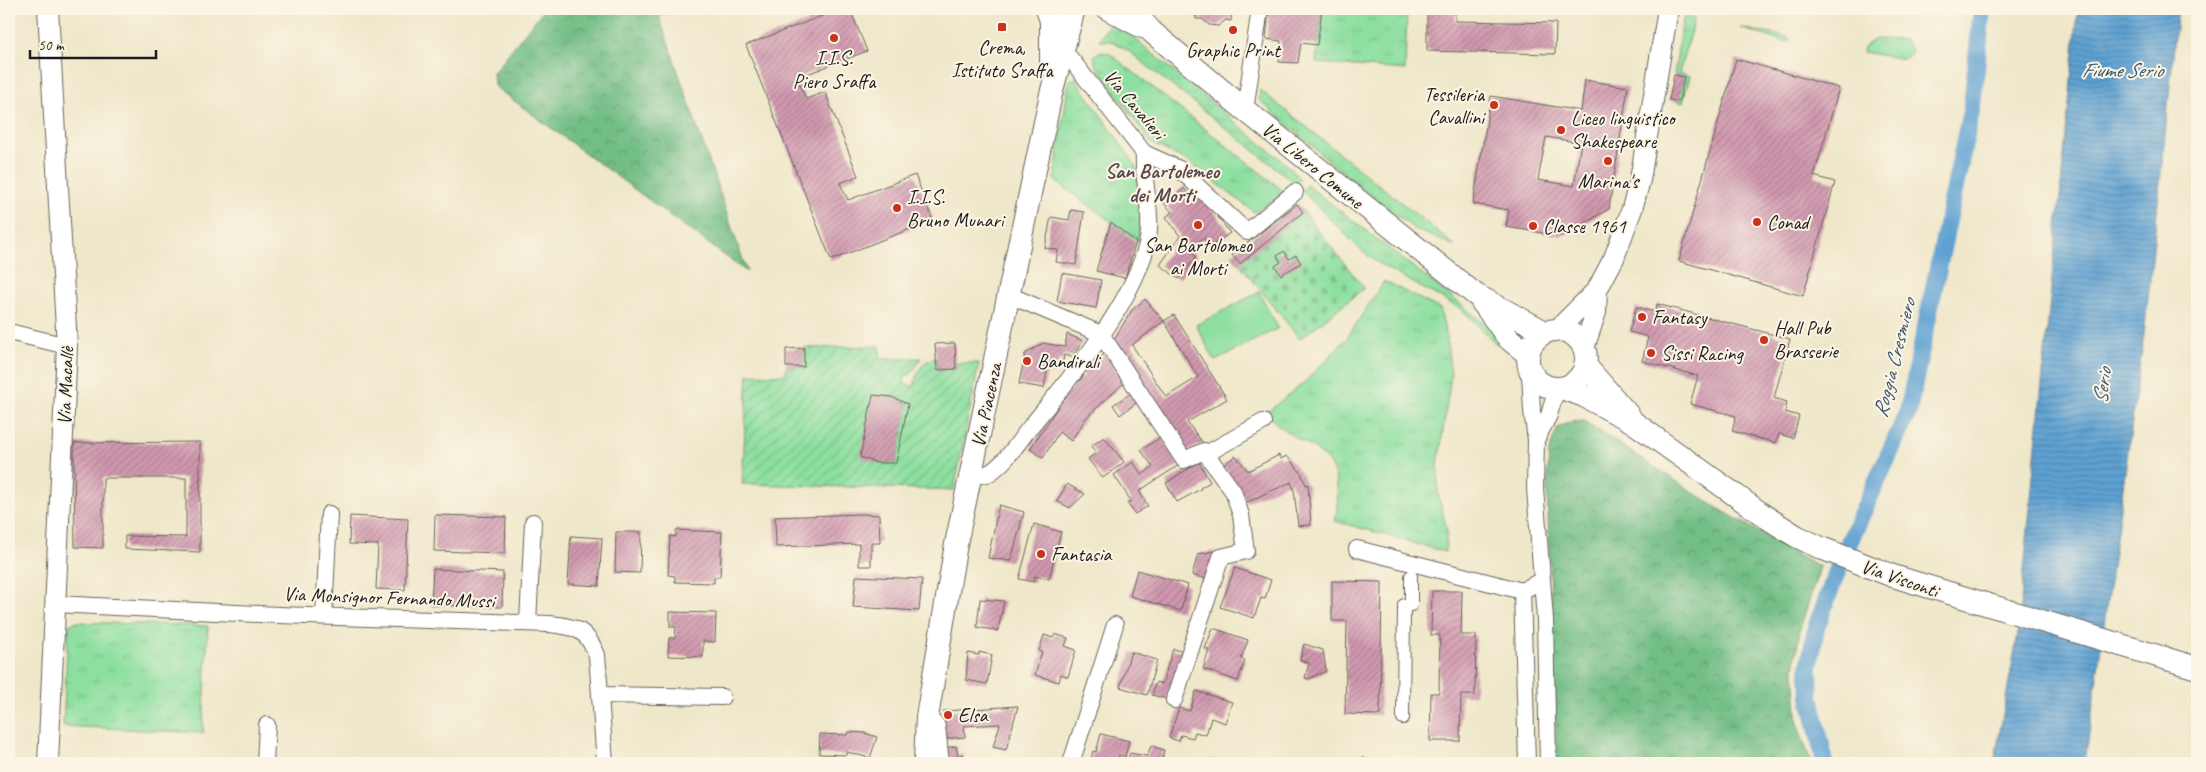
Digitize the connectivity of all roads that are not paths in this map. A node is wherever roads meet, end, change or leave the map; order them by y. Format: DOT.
graph roads {
  1 [pos="48,9"];
  2 [pos="1047,9"];
  3 [pos="1054,9"];
  4 [pos="1074,9"];
  5 [pos="1108,9"];
  6 [pos="1131,9"];
  7 [pos="1260,9"];
  8 [pos="1668,9"];
  9 [pos="1152,32"];
  10 [pos="1062,55"];
  11 [pos="1051,94"];
  12 [pos="1245,110"];
  13 [pos="1144,153"];
  14 [pos="1295,192"];
  15 [pos="1597,290"];
  16 [pos="1009,295"];
  17 [pos="1476,295"];
  18 [pos="1551,331"];
  19 [pos="9,332"];
  20 [pos="1101,334"];
  21 [pos="67,346"];
  22 [pos="1585,357"];
  23 [pos="1529,363"];
  24 [pos="1559,388"];
  25 [pos="1263,422"];
  26 [pos="1633,422"];
  27 [pos="1536,440"];
  28 [pos="1206,454"];
  29 [pos="972,474"];
  30 [pos="329,514"];
  31 [pos="532,522"];
  32 [pos="1357,549"];
  33 [pos="1411,576"];
  34 [pos="1542,580"];
  35 [pos="1522,591"];
  36 [pos="55,604"];
  37 [pos="324,616"];
  38 [pos="528,623"];
  39 [pos="1115,625"];
  40 [pos="2193,667"];
  41 [pos="600,695"];
  42 [pos="722,697"];
  43 [pos="1174,700"];
  44 [pos="927,717"];
  45 [pos="1404,718"];
  46 [pos="267,725"];
  47 [pos="48,763"];
  48 [pos="265,763"];
  49 [pos="605,763"];
  50 [pos="925,763"];
  51 [pos="941,763"];
  52 [pos="1071,763"];
  53 [pos="1527,763"];
  54 [pos="1548,763"];
  1 -- 21 [label="street, Via Macallè"];
  2 -- 11 [label="main road, Via Piacenza"];
  3 -- 4 [label="main road"];
  4 -- 10 [label="main road, Via Piacenza"];
  5 -- 9 [label="main road, Via Libero Comune"];
  6 -- 9 [label="main road, Via Libero Comune"];
  7 -- 12 [label="street"];
  8 -- 15 [label="street"];
  9 -- 12 [label="main road, Via Libero Comune"];
  10 -- 11 [label="main road, Via Piacenza"];
  10 -- 13 [label="street, Via Cavalieri"];
  11 -- 16 [label="main road, Via Piacenza"];
  12 -- 17 [label="main road, Via Libero Comune"];
  13 -- 14 [label="street, Via Cavalieri"];
  13 -- 20 [label="street"];
  15 -- 18 [label="street"];
  15 -- 22 [label="street"];
  16 -- 20 [label="street"];
  16 -- 29 [label="main road, Via Piacenza"];
  17 -- 18 [label="main road, Via Libero Comune"];
  17 -- 23 [label="main road, Via Libero Comune"];
  18 -- 22 [label="main road, Via Libero Comune"];
  18 -- 23 [label="main road"];
  19 -- 21 [label="street"];
  20 -- 28 [label="street"];
  20 -- 29 [label="street"];
  21 -- 36 [label="street, Via Macallè"];
  22 -- 24 [label="main road"];
  22 -- 26 [label="main road, Via Visconti"];
  23 -- 24 [label="main road, Via Libero Comune"];
  23 -- 27 [label="street"];
  24 -- 26 [label="main road, Via Visconti"];
  24 -- 27 [label="street"];
  25 -- 28 [label="street"];
  26 -- 40 [label="main road, Via Visconti"];
  27 -- 34 [label="street"];
  28 -- 43 [label="street"];
  29 -- 44 [label="main road, Via Piacenza"];
  30 -- 37 [label="street"];
  31 -- 38 [label="street"];
  32 -- 35 [label="street"];
  33 -- 45 [label="street"];
  34 -- 35 [label="street"];
  34 -- 54 [label="street"];
  35 -- 53 [label="street"];
  36 -- 37 [label="street, Via Monsignor Fernando Mussi"];
  36 -- 47 [label="street, Via Macallè"];
  37 -- 38 [label="street, Via Monsignor Fernando Mussi"];
  38 -- 41 [label="street, Via Monsignor Fernando Mussi"];
  39 -- 52 [label="street"];
  41 -- 42 [label="street"];
  41 -- 49 [label="street, Via Monsignor Fernando Mussi"];
  44 -- 50 [label="main road, Via Piacenza"];
  44 -- 51 [label="street"];
  46 -- 48 [label="street"];
}
